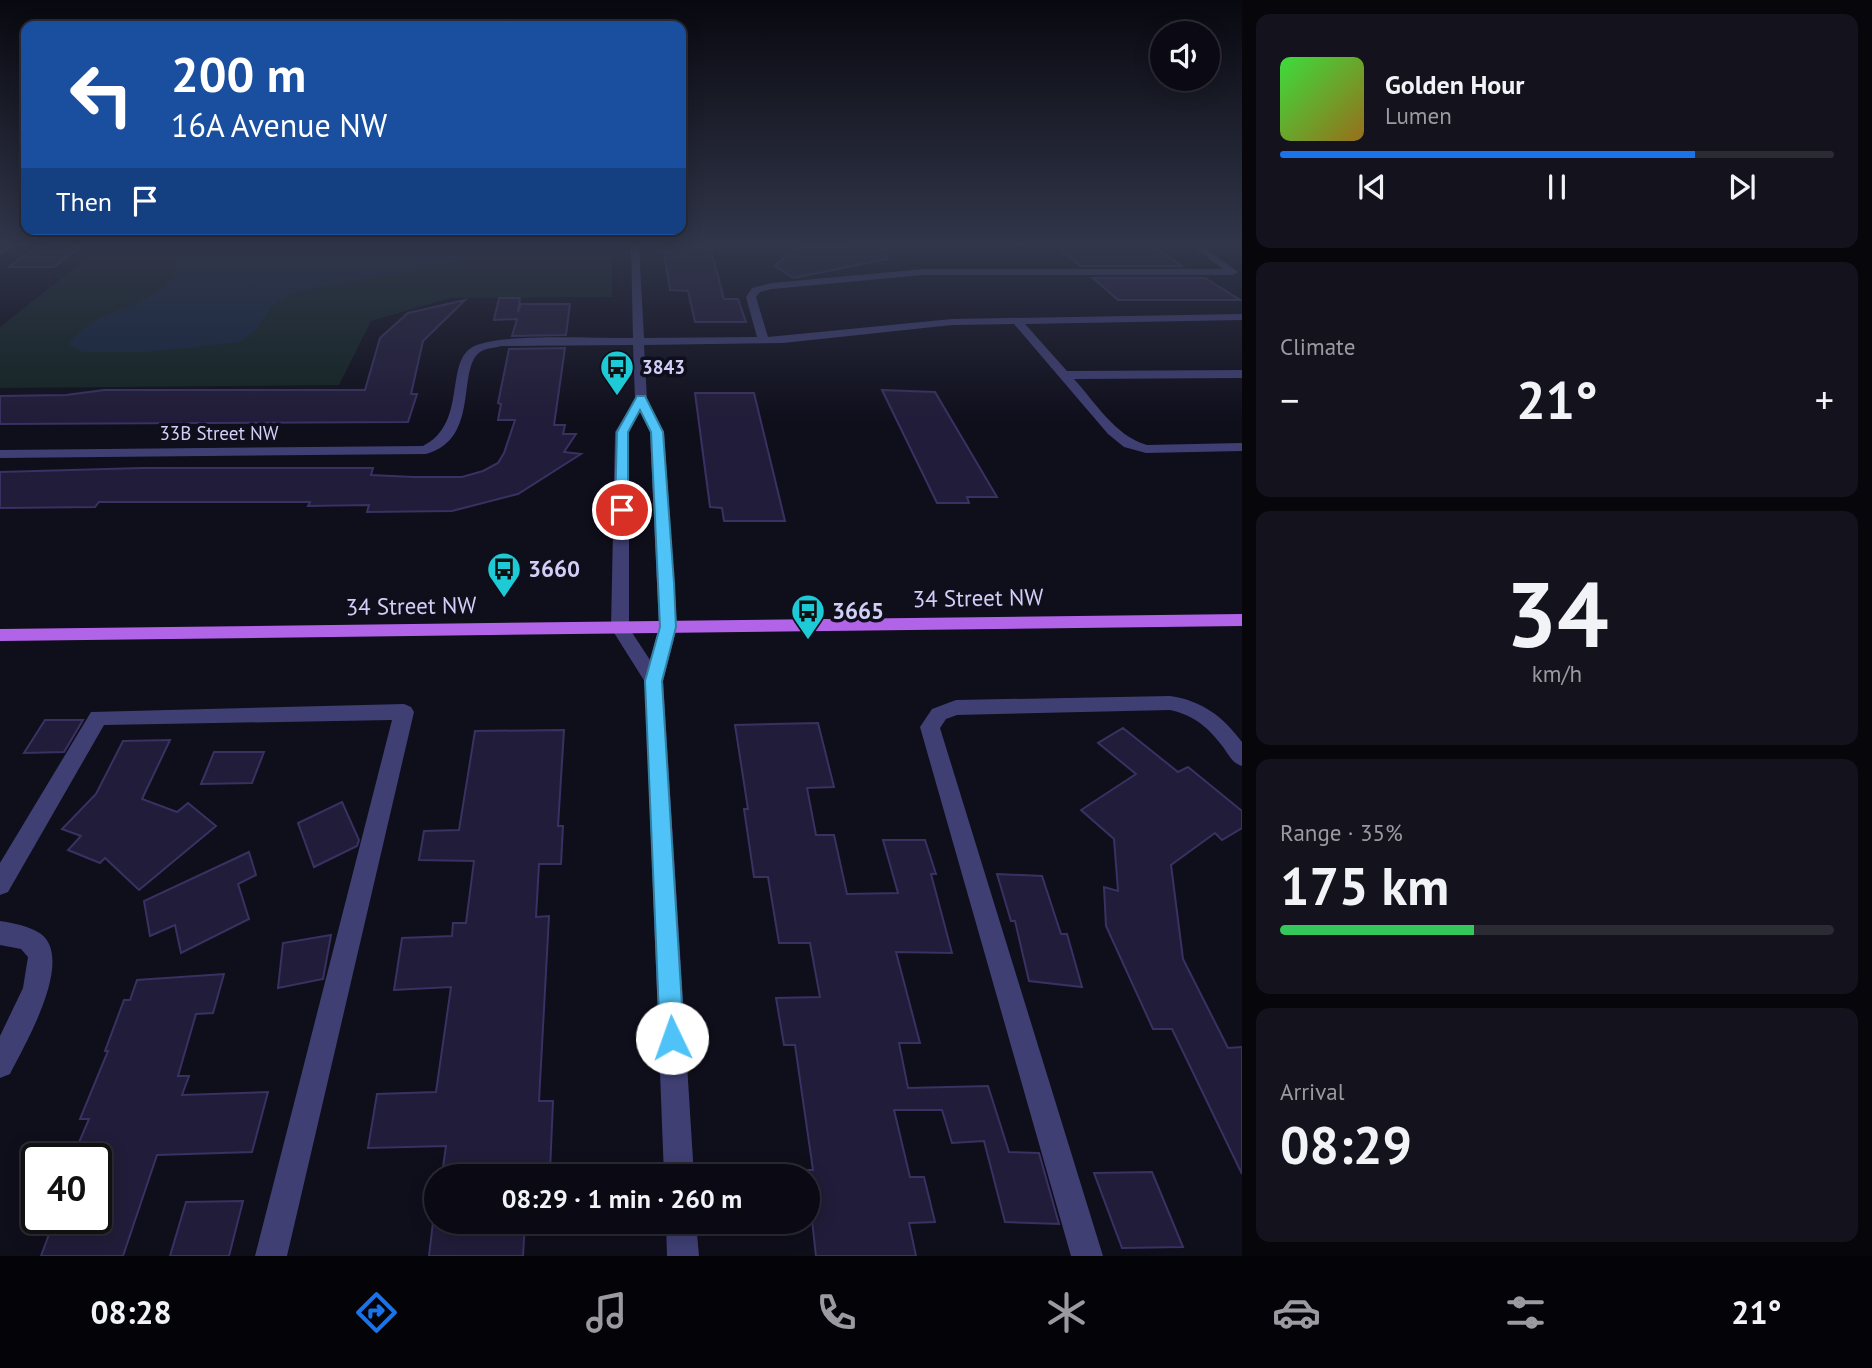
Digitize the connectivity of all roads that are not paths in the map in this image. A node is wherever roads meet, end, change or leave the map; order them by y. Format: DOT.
graph roads {
  1 [pos="637,305"];
  2 [pos="753,305"];
  3 [pos="1242,317"];
  4 [pos="1017,321"];
  5 [pos="764,341"];
  6 [pos="639,342"];
  7 [pos="1242,374"];
  8 [pos="1065,375"];
  9 [pos="641,399"];
  10 [pos="1242,447"];
  11 [pos="0,454"];
  12 [pos="1242,620"];
  13 [pos="668,627"];
  14 [pos="620,628"];
  15 [pos="0,635"];
  16 [pos="654,681"];
  17 [pos="1242,758"];
  18 [pos="0,884"];
  19 [pos="0,933"];
  20 [pos="0,1064"];
  21 [pos="677,1164"];
  22 [pos="681,1234"];
  23 [pos="271,1256"];
  24 [pos="682,1256"];
  25 [pos="1087,1256"];
  1 -- 6 [label="street"];
  2 -- 5 [label="street"];
  3 -- 4 [label="street"];
  4 -- 5 [label="street"];
  4 -- 8 [label="street"];
  5 -- 6 [label="street"];
  6 -- 9 [label="street"];
  6 -- 11 [label="street, 33B Street NW"];
  7 -- 8 [label="street"];
  8 -- 10 [label="street"];
  9 -- 13 [label="street"];
  9 -- 14 [label="street"];
  12 -- 13 [label="main road, 34 Street NW"];
  13 -- 14 [label="main road, 34 Street NW"];
  13 -- 16 [label="street"];
  14 -- 15 [label="main road, 34 Street NW"];
  14 -- 16 [label="street"];
  16 -- 21 [label="street"];
  17 -- 25 [label="street"];
  18 -- 23 [label="street"];
  19 -- 20 [label="street"];
  22 -- 24 [label="street"];
}
